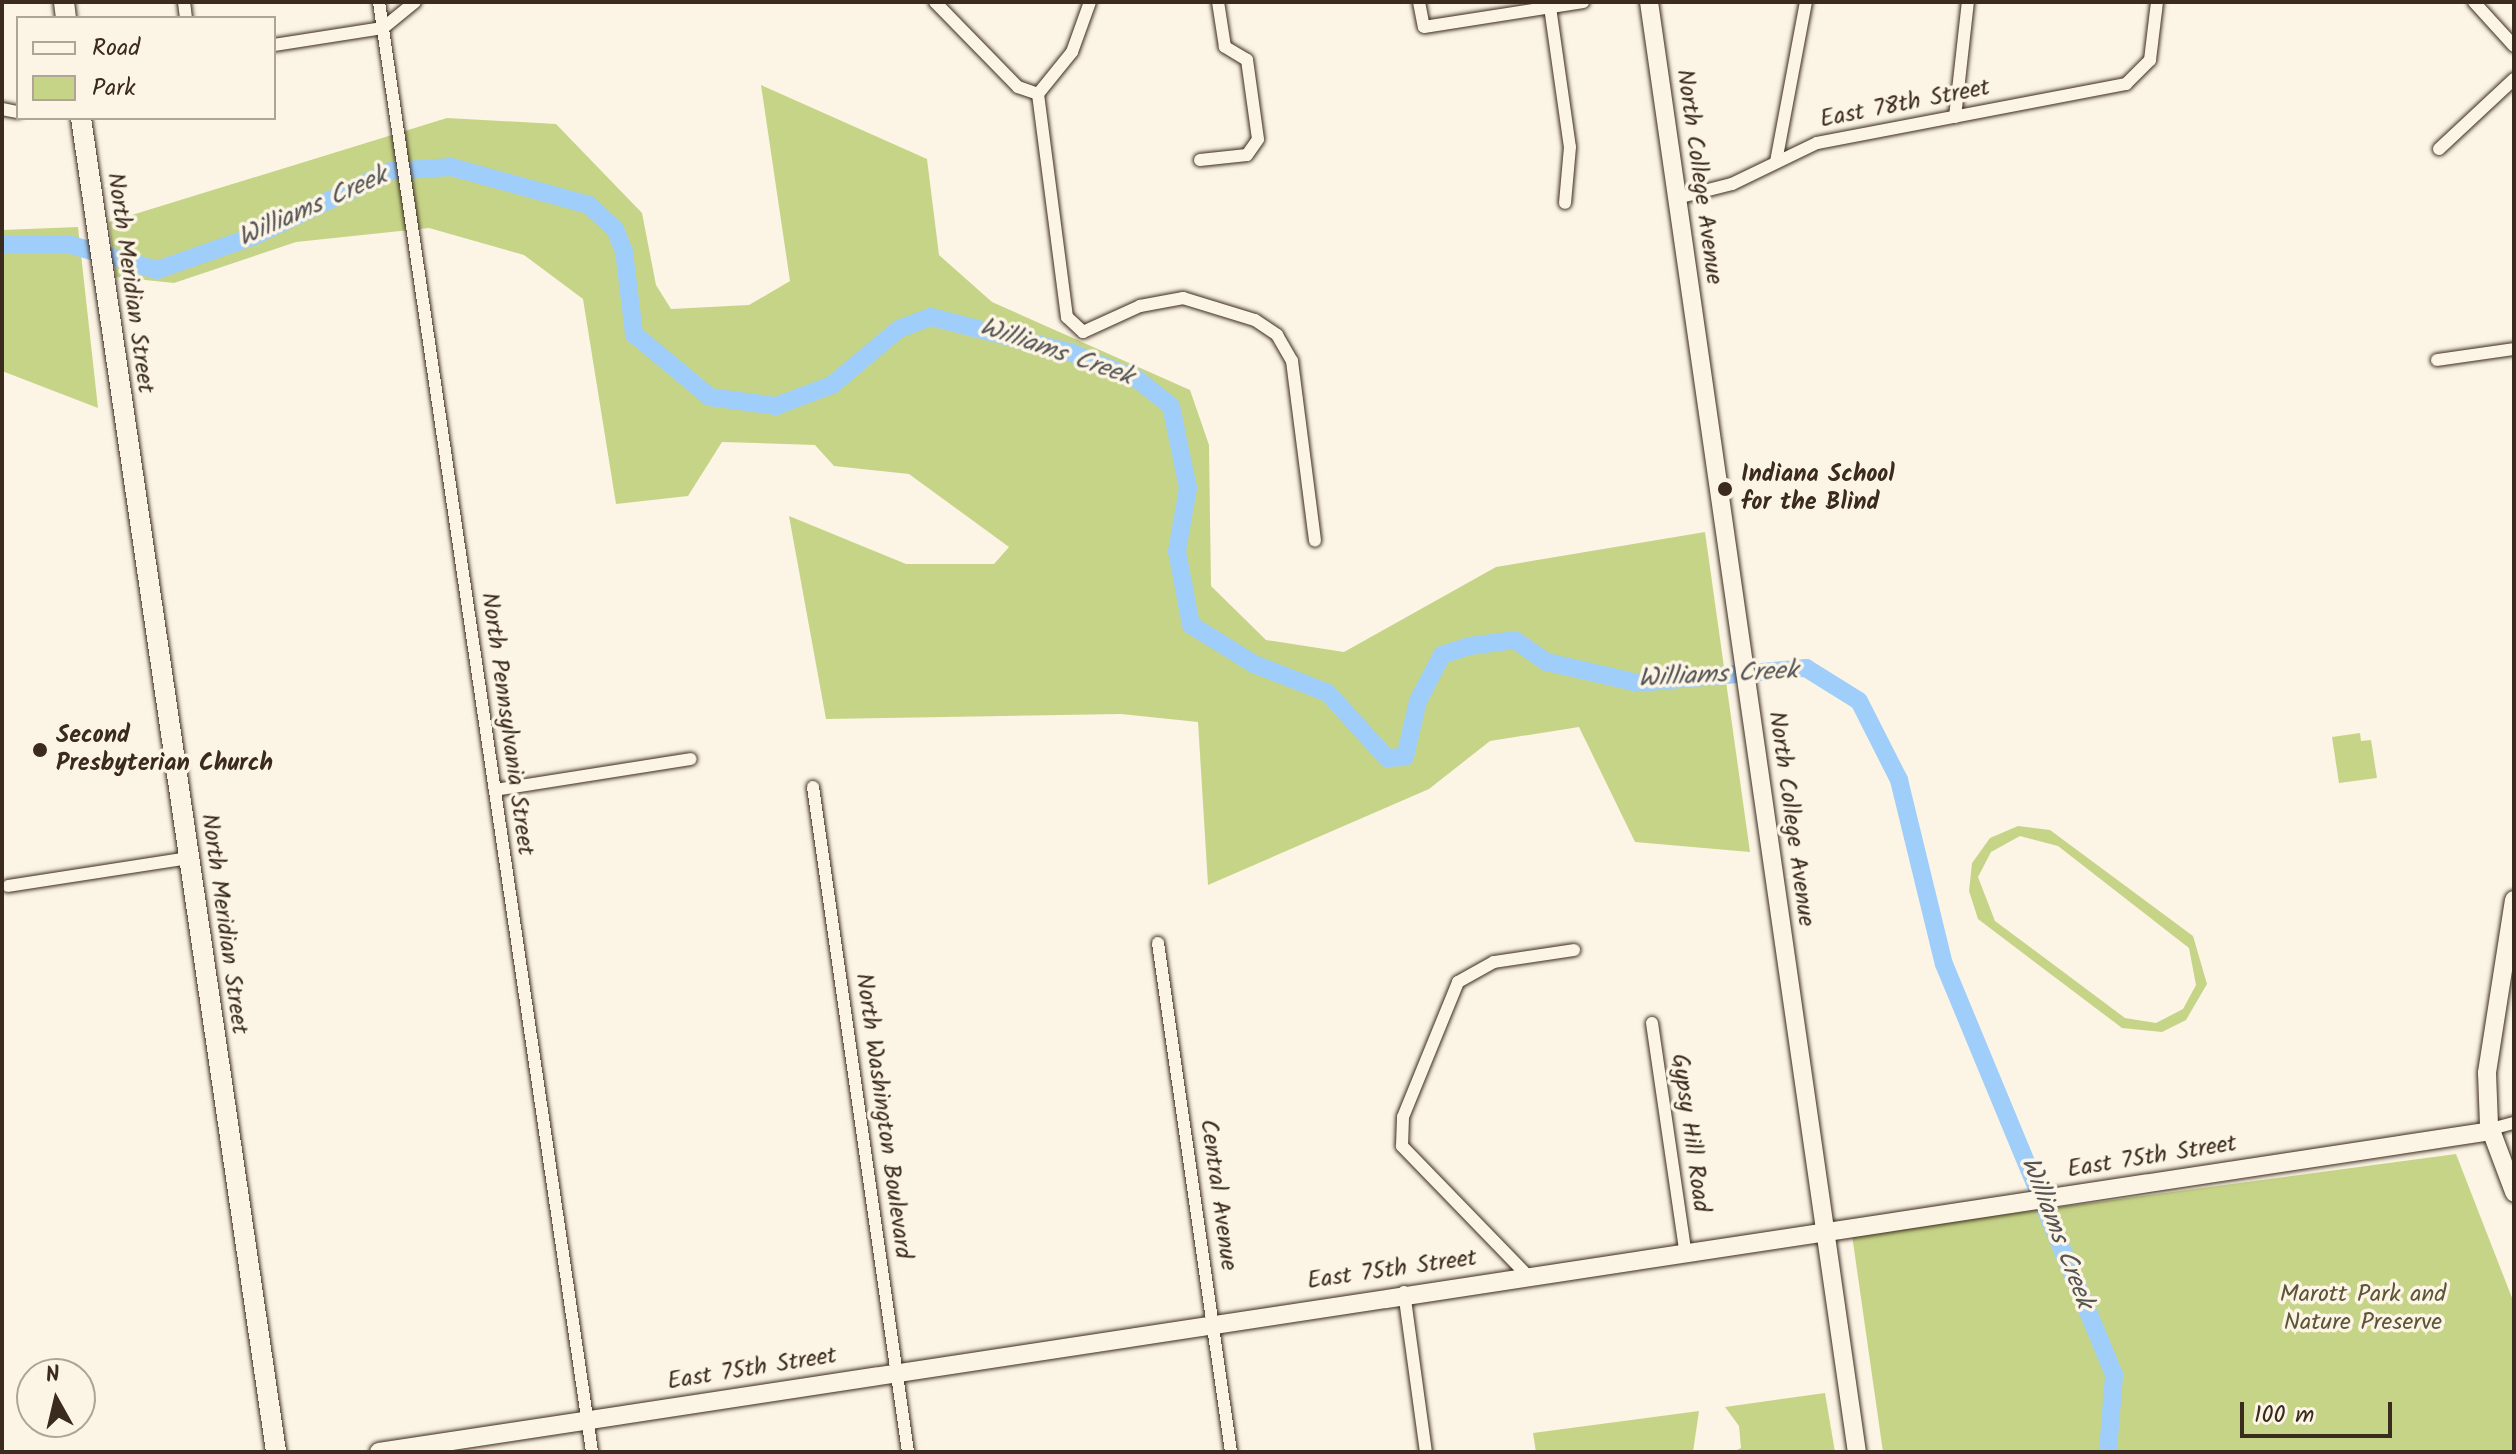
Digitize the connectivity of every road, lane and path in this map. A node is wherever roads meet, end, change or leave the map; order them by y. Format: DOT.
graph roads {
  1 [pos="379,2"];
  2 [pos="415,2"];
  3 [pos="935,2"];
  4 [pos="1090,2"];
  5 [pos="1218,2"];
  6 [pos="1419,2"];
  7 [pos="1583,2"];
  8 [pos="1649,2"];
  9 [pos="1806,2"];
  10 [pos="1968,2"];
  11 [pos="2157,2"];
  12 [pos="2474,2"];
  13 [pos="1550,7"];
  14 [pos="383,28"];
  15 [pos="276,45"];
  16 [pos="2514,46"];
  17 [pos="2514,79"];
  18 [pos="1038,94"];
  19 [pos="1955,117"];
  20 [pos="81,120"];
  21 [pos="2439,149"];
  22 [pos="1200,160"];
  23 [pos="1776,162"];
  24 [pos="1677,198"];
  25 [pos="1565,203"];
  26 [pos="2514,349"];
  27 [pos="2437,360"];
  28 [pos="1315,541"];
  29 [pos="691,759"];
  30 [pos="813,787"];
  31 [pos="495,790"];
  32 [pos="188,858"];
  33 [pos="8,886"];
  34 [pos="2514,900"];
  35 [pos="1158,943"];
  36 [pos="1574,950"];
  37 [pos="1652,1023"];
  38 [pos="2514,1123"];
  39 [pos="2487,1131"];
  40 [pos="2514,1192"];
  41 [pos="1825,1228"];
  42 [pos="1685,1250"];
  43 [pos="1527,1275"];
  44 [pos="1404,1292"];
  45 [pos="1213,1320"];
  46 [pos="898,1370"];
  47 [pos="587,1418"];
  48 [pos="276,1452"];
  49 [pos="379,1452"];
  50 [pos="592,1452"];
  51 [pos="908,1452"];
  52 [pos="1231,1452"];
  53 [pos="1426,1452"];
  54 [pos="1857,1452"];
  1 -- 14 [label="street, North Pennsylvania Street"];
  2 -- 14 [label="street"];
  3 -- 18 [label="street"];
  4 -- 18 [label="street"];
  5 -- 22 [label="street"];
  6 -- 13 [label="street"];
  7 -- 13 [label="street"];
  8 -- 24 [label="street, North College Avenue"];
  9 -- 23 [label="street"];
  10 -- 19 [label="street"];
  11 -- 19 [label="street, East 78th Street"];
  12 -- 16 [label="street"];
  13 -- 25 [label="street"];
  14 -- 15 [label="street"];
  14 -- 31 [label="street, North Pennsylvania Street"];
  17 -- 21 [label="street"];
  18 -- 28 [label="street"];
  19 -- 23 [label="street, East 78th Street"];
  20 -- 32 [label="main road, North Meridian Street"];
  23 -- 24 [label="street, East 78th Street"];
  24 -- 41 [label="street, North College Avenue"];
  26 -- 27 [label="street"];
  29 -- 31 [label="street"];
  30 -- 46 [label="street, North Washington Boulevard"];
  31 -- 47 [label="street, North Pennsylvania Street"];
  32 -- 33 [label="street"];
  32 -- 48 [label="main road, North Meridian Street"];
  34 -- 39 [label="street"];
  35 -- 45 [label="street, Central Avenue"];
  36 -- 43 [label="street"];
  37 -- 42 [label="street, Gypsy Hill Road"];
  38 -- 39 [label="street, East 75th Street"];
  39 -- 40 [label="street"];
  39 -- 41 [label="street, East 75th Street"];
  41 -- 42 [label="street, East 75th Street"];
  41 -- 54 [label="street, North College Avenue"];
  42 -- 43 [label="street, East 75th Street"];
  43 -- 44 [label="street, East 75th Street"];
  44 -- 45 [label="street, East 75th Street"];
  44 -- 53 [label="street"];
  45 -- 46 [label="street, East 75th Street"];
  45 -- 52 [label="street, Central Avenue"];
  46 -- 47 [label="street, East 75th Street"];
  46 -- 51 [label="street, North Washington Boulevard"];
  47 -- 49 [label="street, East 75th Street"];
  47 -- 50 [label="street, North Pennsylvania Street"];
}
